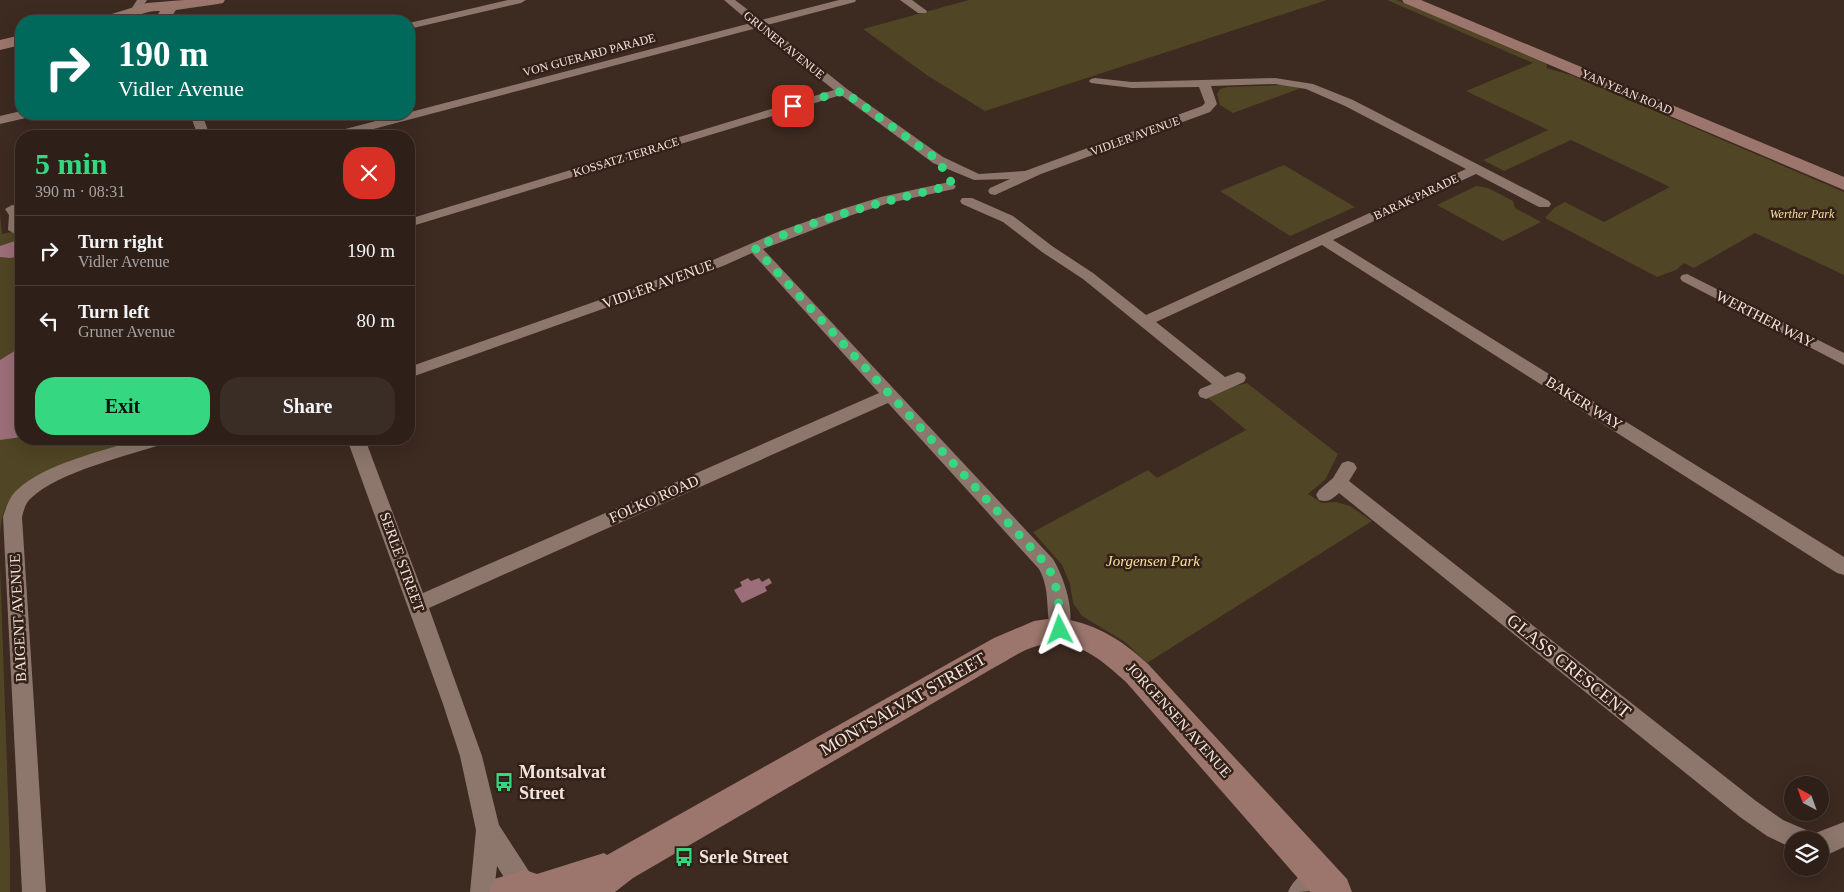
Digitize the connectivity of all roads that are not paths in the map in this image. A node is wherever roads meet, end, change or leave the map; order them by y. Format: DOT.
graph roads {
  1 [pos="521,0"];
  2 [pos="728,0"];
  3 [pos="851,0"];
  4 [pos="905,0"];
  5 [pos="1409,0"];
  6 [pos="213,1"];
  7 [pos="135,11"];
  8 [pos="922,11"];
  9 [pos="158,13"];
  10 [pos="123,15"];
  11 [pos="759,24"];
  12 [pos="415,25"];
  13 [pos="15,41"];
  14 [pos="0,45"];
  15 [pos="1095,81"];
  16 [pos="1204,84"];
  17 [pos="843,91"];
  18 [pos="415,115"];
  19 [pos="15,117"];
  20 [pos="0,120"];
  21 [pos="395,120"];
  22 [pos="357,130"];
  23 [pos="938,160"];
  24 [pos="1476,169"];
  25 [pos="1036,172"];
  26 [pos="978,177"];
  27 [pos="950,184"];
  28 [pos="1844,184"];
  29 [pos="994,193"];
  30 [pos="906,196"];
  31 [pos="963,200"];
  32 [pos="1545,205"];
  33 [pos="1008,220"];
  34 [pos="415,221"];
  35 [pos="1323,240"];
  36 [pos="755,248"];
  37 [pos="1671,282"];
  38 [pos="1145,321"];
  39 [pos="1844,360"];
  40 [pos="415,370"];
  41 [pos="1206,393"];
  42 [pos="890,395"];
  43 [pos="142,445"];
  44 [pos="358,445"];
  45 [pos="1337,482"];
  46 [pos="1844,567"];
  47 [pos="418,604"];
  48 [pos="1060,630"];
  49 [pos="488,830"];
  50 [pos="1784,832"];
  51 [pos="1844,834"];
  52 [pos="1829,842"];
  53 [pos="621,866"];
  54 [pos="1323,888"];
  55 [pos="526,891"];
  56 [pos="34,892"];
  57 [pos="482,892"];
  58 [pos="586,892"];
  1 -- 12 [label="street"];
  2 -- 11 [label="street, GRUNER AVENUE"];
  3 -- 11 [label="street, VON GUERARD PARADE"];
  4 -- 8 [label="street"];
  5 -- 28 [label="street, YAN YEAN ROAD"];
  6 -- 9 [label="street"];
  7 -- 9 [label="street"];
  7 -- 10 [label="street"];
  11 -- 17 [label="street, GRUNER AVENUE"];
  11 -- 18 [label="street, VON GUERARD PARADE"];
  13 -- 14 [label="street"];
  15 -- 16 [label="street, BARAK PARADE"];
  16 -- 24 [label="street, BARAK PARADE"];
  16 -- 25 [label="street, VIDLER AVENUE"];
  17 -- 23 [label="street, GRUNER AVENUE"];
  17 -- 34 [label="street, KOSSATZ TERRACE"];
  19 -- 20 [label="street"];
  21 -- 22 [label="street, VON GUERARD PARADE"];
  23 -- 26 [label="street, GRUNER AVENUE"];
  23 -- 27 [label="street, GRUNER AVENUE"];
  24 -- 32 [label="street"];
  24 -- 35 [label="street, BARAK PARADE"];
  25 -- 26 [label="street, VIDLER AVENUE"];
  25 -- 29 [label="street, VIDLER AVENUE"];
  26 -- 27 [label="street, VIDLER AVENUE"];
  26 -- 29 [label="street"];
  27 -- 30 [label="street, VIDLER AVENUE"];
  27 -- 31 [label="street, GRUNER AVENUE"];
  29 -- 31 [label="street, VIDLER AVENUE"];
  29 -- 33 [label="street"];
  30 -- 31 [label="street, VIDLER AVENUE"];
  30 -- 36 [label="street, VIDLER AVENUE"];
  31 -- 33 [label="street"];
  33 -- 38 [label="street"];
  35 -- 38 [label="street, BARAK PARADE"];
  35 -- 46 [label="street, BAKER WAY"];
  36 -- 40 [label="street, VIDLER AVENUE"];
  36 -- 42 [label="street"];
  37 -- 39 [label="street, WERTHER WAY"];
  38 -- 41 [label="street"];
  42 -- 47 [label="street, FOLKO ROAD"];
  42 -- 48 [label="street"];
  43 -- 56 [label="street, BAIGENT AVENUE"];
  44 -- 47 [label="street, SERLE STREET"];
  45 -- 50 [label="street, GLASS CRESCENT"];
  47 -- 49 [label="street, SERLE STREET"];
  48 -- 53 [label="street, MONTSALVAT STREET"];
  48 -- 54 [label="street, JORGENSEN AVENUE"];
  49 -- 55 [label="street, SERLE STREET"];
  49 -- 57 [label="street, SERLE STREET"];
  51 -- 52 [label="street"];
  53 -- 55 [label="street, MONTSALVAT STREET"];
  53 -- 58 [label="street, MONTSALVAT STREET"];
}
